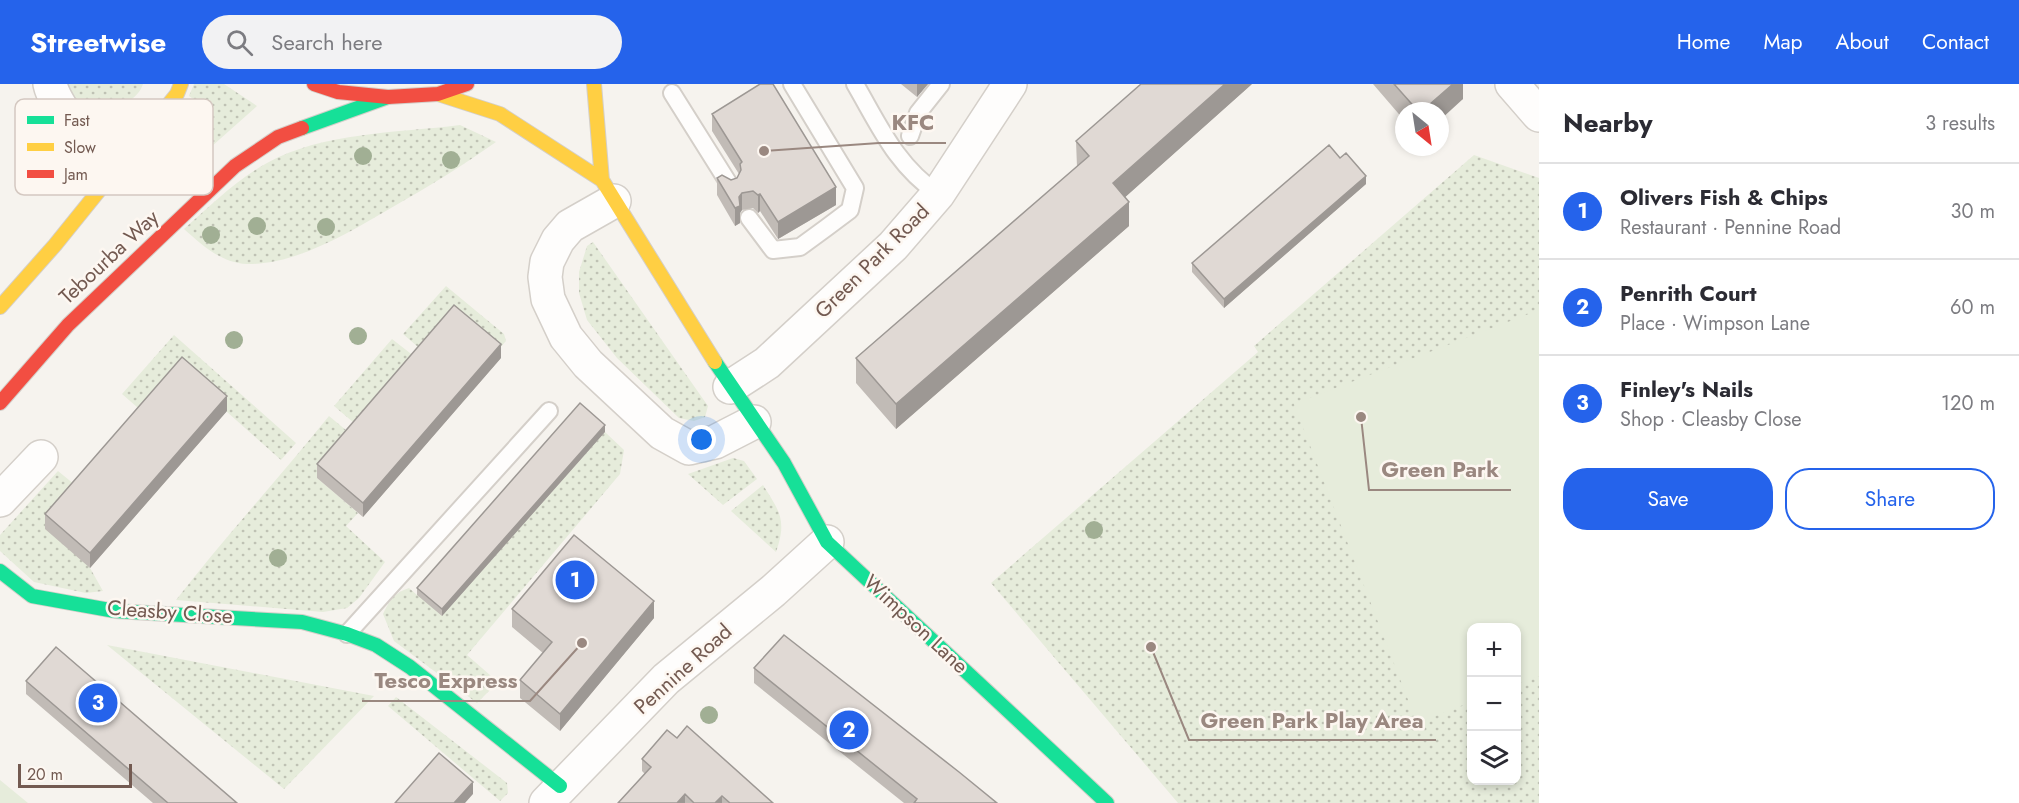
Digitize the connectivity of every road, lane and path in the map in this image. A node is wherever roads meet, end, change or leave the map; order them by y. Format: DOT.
graph roads {
  1 [pos="50,84"];
  2 [pos="181,84"];
  3 [pos="314,84"];
  4 [pos="466,84"];
  5 [pos="594,84"];
  6 [pos="792,84"];
  7 [pos="855,84"];
  8 [pos="941,84"];
  9 [pos="1010,84"];
  10 [pos="1512,84"];
  11 [pos="672,93"];
  12 [pos="438,94"];
  13 [pos="388,97"];
  14 [pos="55,99"];
  15 [pos="173,99"];
  16 [pos="1539,115"];
  17 [pos="910,136"];
  18 [pos="213,187"];
  19 [pos="730,187"];
  20 [pos="608,190"];
  21 [pos="938,194"];
  22 [pos="95,195"];
  23 [pos="205,195"];
  24 [pos="749,218"];
  25 [pos="0,307"];
  26 [pos="730,387"];
  27 [pos="0,403"];
  28 [pos="549,411"];
  29 [pos="754,422"];
  30 [pos="41,457"];
  31 [pos="0,500"];
  32 [pos="827,542"];
  33 [pos="0,571"];
  34 [pos="347,634"];
  35 [pos="553,794"];
  36 [pos="1107,803"];
  1 -- 14 [label="street"];
  2 -- 15 [label="street, Tebourba Way"];
  3 -- 13 [label="street"];
  4 -- 12 [label="street"];
  5 -- 20 [label="street"];
  6 -- 24 [label="lane"];
  7 -- 21 [label="lane"];
  8 -- 17 [label="lane"];
  9 -- 21 [label="street, Green Park Road"];
  10 -- 16 [label="street"];
  11 -- 19 [label="lane"];
  12 -- 13 [label="street"];
  12 -- 20 [label="street"];
  13 -- 18 [label="street, Tebourba Way"];
  20 -- 26 [label="street, Wimpson Lane"];
  20 -- 29 [label="street"];
  21 -- 26 [label="street, Green Park Road"];
  22 -- 25 [label="street, Tebourba Way"];
  23 -- 27 [label="street, Tebourba Way"];
  26 -- 29 [label="street, Wimpson Lane"];
  28 -- 34 [label="lane"];
  29 -- 32 [label="street, Wimpson Lane"];
  30 -- 31 [label="street"];
  32 -- 35 [label="street, Pennine Road"];
  32 -- 36 [label="street, Wimpson Lane"];
  33 -- 34 [label="street, Cleasby Close"];
  34 -- 35 [label="street, Cleasby Close"];
}
